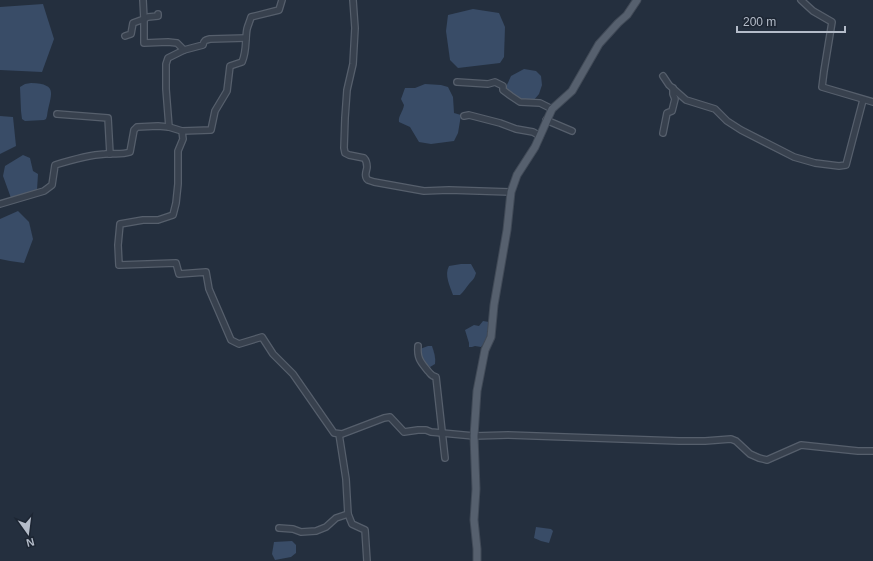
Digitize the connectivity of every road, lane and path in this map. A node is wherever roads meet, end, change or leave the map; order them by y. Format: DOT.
graph roads {
  1 [pos="143,0"];
  2 [pos="282,0"];
  3 [pos="353,0"];
  4 [pos="637,0"];
  5 [pos="801,0"];
  6 [pos="158,14"];
  7 [pos="144,19"];
  8 [pos="125,36"];
  9 [pos="246,38"];
  10 [pos="184,50"];
  11 [pos="663,76"];
  12 [pos="457,82"];
  13 [pos="673,88"];
  14 [pos="863,100"];
  15 [pos="873,102"];
  16 [pos="552,109"];
  17 [pos="57,114"];
  18 [pos="464,116"];
  19 [pos="546,120"];
  20 [pos="169,127"];
  21 [pos="182,131"];
  22 [pos="572,131"];
  23 [pos="662,133"];
  24 [pos="540,136"];
  25 [pos="110,154"];
  26 [pos="511,192"];
  27 [pos="0,204"];
  28 [pos="418,346"];
  29 [pos="442,433"];
  30 [pos="339,434"];
  31 [pos="474,436"];
  32 [pos="873,451"];
  33 [pos="445,458"];
  34 [pos="348,514"];
  35 [pos="279,528"];
  36 [pos="367,561"];
  37 [pos="477,561"];
  1 -- 7 [label="street"];
  2 -- 9 [label="street"];
  3 -- 26 [label="street"];
  4 -- 16 [label="main road"];
  5 -- 14 [label="street"];
  6 -- 7 [label="street"];
  7 -- 8 [label="street"];
  7 -- 10 [label="street"];
  9 -- 10 [label="street"];
  9 -- 21 [label="street"];
  10 -- 20 [label="street"];
  11 -- 13 [label="street"];
  12 -- 16 [label="street"];
  13 -- 14 [label="street"];
  13 -- 23 [label="street"];
  14 -- 15 [label="street"];
  16 -- 19 [label="main road"];
  17 -- 25 [label="street"];
  18 -- 24 [label="street"];
  19 -- 22 [label="street"];
  19 -- 24 [label="main road"];
  20 -- 21 [label="street"];
  20 -- 25 [label="street"];
  21 -- 30 [label="street"];
  24 -- 26 [label="main road"];
  25 -- 27 [label="street"];
  26 -- 31 [label="main road"];
  28 -- 29 [label="street"];
  29 -- 30 [label="street"];
  29 -- 31 [label="street"];
  29 -- 33 [label="street"];
  30 -- 34 [label="street"];
  31 -- 32 [label="street"];
  31 -- 37 [label="main road"];
  34 -- 35 [label="street"];
  34 -- 36 [label="street"];
}
